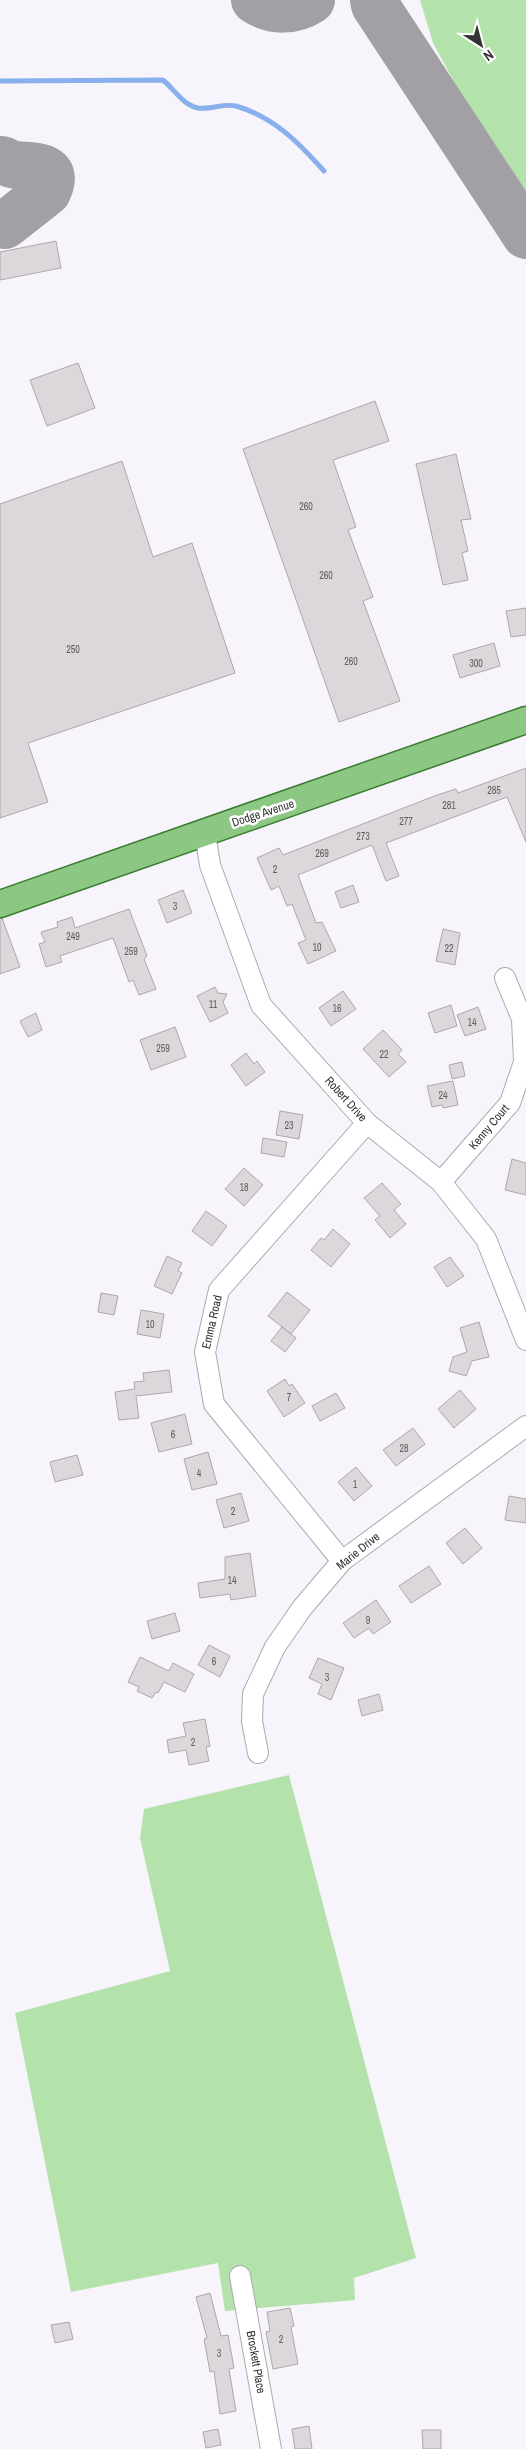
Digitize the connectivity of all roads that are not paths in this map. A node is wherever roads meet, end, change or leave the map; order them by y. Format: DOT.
graph roads {
  1 [pos="526,720"];
  2 [pos="205,833"];
  3 [pos="0,904"];
  4 [pos="505,978"];
  5 [pos="367,1123"];
  6 [pos="441,1182"];
  7 [pos="526,1340"];
  8 [pos="526,1426"];
  9 [pos="342,1561"];
  10 [pos="258,1753"];
  11 [pos="240,2276"];
  12 [pos="271,2449"];
  1 -- 2 [label="main road, Dodge Avenue"];
  2 -- 3 [label="main road, Dodge Avenue"];
  2 -- 5 [label="street, Robert Drive"];
  4 -- 6 [label="street, Kenny Court"];
  5 -- 6 [label="street, Robert Drive"];
  5 -- 9 [label="street, Emma Road"];
  6 -- 7 [label="street, Robert Drive"];
  8 -- 9 [label="street, Marie Drive"];
  9 -- 10 [label="street, Marie Drive"];
  11 -- 12 [label="street, Brockett Place"];
}
